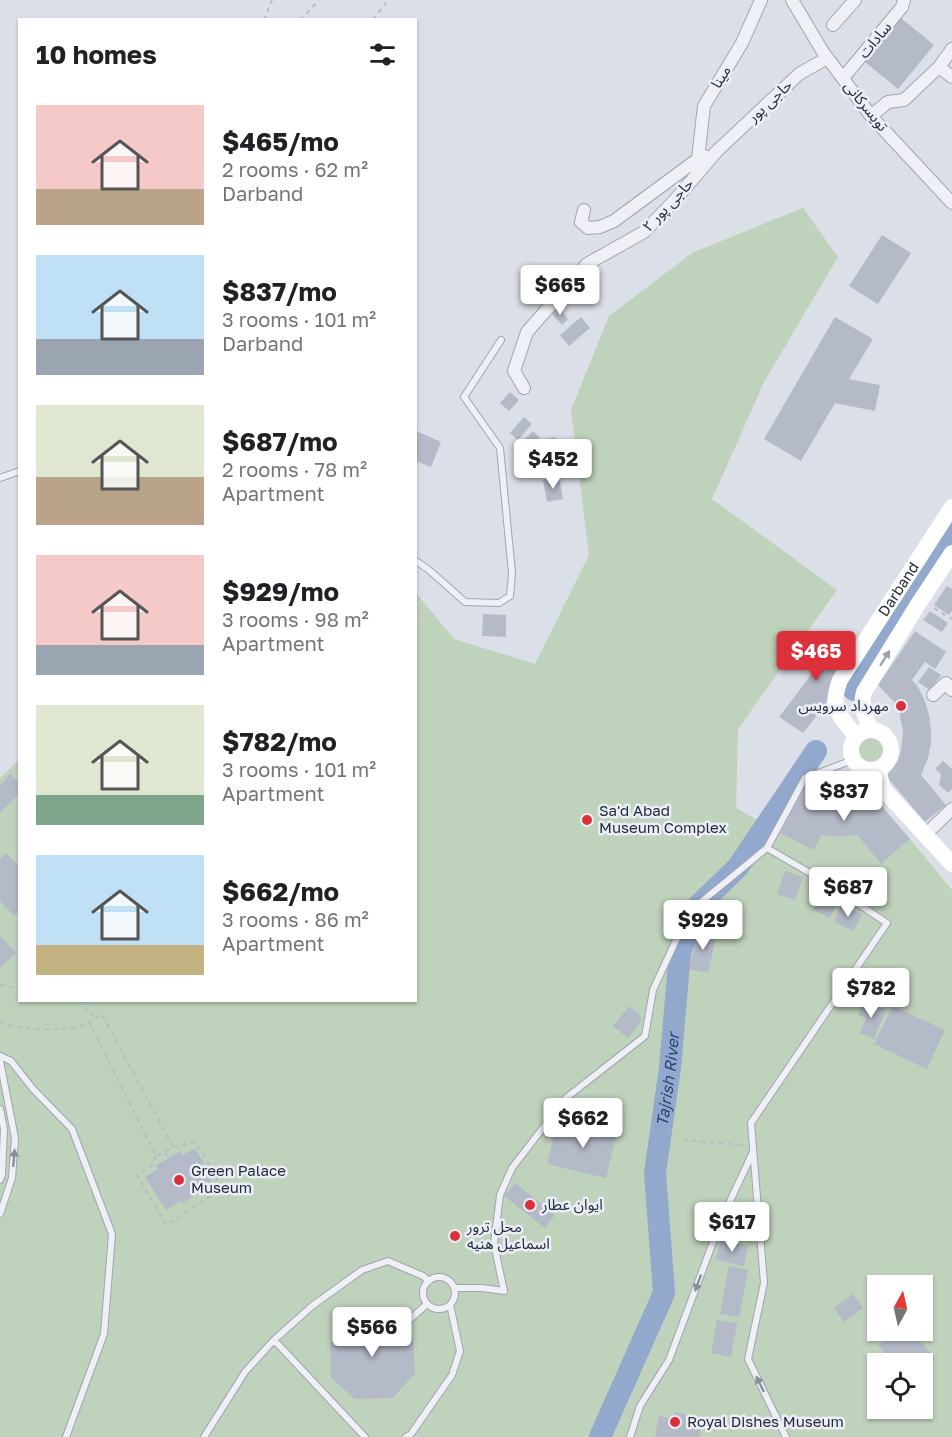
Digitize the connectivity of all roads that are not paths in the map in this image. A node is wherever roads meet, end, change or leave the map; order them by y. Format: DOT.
graph roads {
  1 [pos="761,0"];
  2 [pos="792,0"];
  3 [pos="855,0"];
  4 [pos="904,0"];
  5 [pos="833,25"];
  6 [pos="952,49"];
  7 [pos="827,58"];
  8 [pos="939,67"];
  9 [pos="952,77"];
  10 [pos="843,78"];
  11 [pos="872,116"];
  12 [pos="717,151"];
  13 [pos="698,159"];
  14 [pos="952,203"];
  15 [pos="584,210"];
  16 [pos="501,340"];
  17 [pos="524,388"];
  18 [pos="18,472"];
  19 [pos="0,478"];
  20 [pos="952,507"];
  21 [pos="952,553"];
  22 [pos="417,562"];
  23 [pos="952,690"];
  24 [pos="933,695"];
  25 [pos="863,733"];
  26 [pos="853,760"];
  27 [pos="878,769"];
  28 [pos="952,809"];
  29 [pos="925,835"];
  30 [pos="767,848"];
  31 [pos="952,864"];
  32 [pos="0,1056"];
  33 [pos="0,1061"];
  34 [pos="0,1109"];
  35 [pos="753,1149"];
  36 [pos="0,1180"];
  37 [pos="0,1214"];
  38 [pos="429,1281"];
  39 [pos="454,1288"];
  40 [pos="427,1304"];
  41 [pos="450,1305"];
  42 [pos="406,1323"];
  43 [pos="274,1340"];
  44 [pos="66,1437"];
  45 [pos="204,1437"];
  46 [pos="365,1437"];
  47 [pos="406,1437"];
  48 [pos="630,1437"];
  49 [pos="786,1437"];
  1 -- 13 [label="street, مینا"];
  2 -- 7 [label="street, تویسرکانی"];
  3 -- 5 [label="street"];
  4 -- 10 [label="street, سادات"];
  6 -- 8 [label="street"];
  7 -- 10 [label="street, تویسرکانی"];
  7 -- 12 [label="street, حاجی پور"];
  8 -- 9 [label="street"];
  8 -- 11 [label="street"];
  10 -- 11 [label="street, تویسرکانی"];
  11 -- 14 [label="street, تویسرکانی"];
  12 -- 13 [label="street"];
  12 -- 17 [label="street, حاجی پور ۲"];
  13 -- 15 [label="street"];
  16 -- 22 [label="lane"];
  18 -- 19 [label="lane"];
  20 -- 25 [label="main road, Darband"];
  25 -- 21 [label="main road, Darband, one-way"];
  23 -- 24 [label="street"];
  25 -- 26 [label="main road"];
  25 -- 27 [label="main road"];
  26 -- 27 [label="main road"];
  26 -- 30 [label="lane"];
  27 -- 29 [label="main road"];
  28 -- 29 [label="street"];
  29 -- 31 [label="main road"];
  30 -- 35 [label="lane"];
  30 -- 39 [label="lane"];
  32 -- 44 [label="lane"];
  37 -- 33 [label="lane, one-way"];
  34 -- 36 [label="lane"];
  35 -- 48 [label="lane, one-way"];
  49 -- 35 [label="lane, one-way"];
  38 -- 39 [label="lane"];
  38 -- 40 [label="lane"];
  38 -- 43 [label="lane"];
  39 -- 41 [label="lane"];
  40 -- 41 [label="lane"];
  40 -- 42 [label="lane"];
  41 -- 47 [label="lane"];
  43 -- 45 [label="lane"];
  43 -- 46 [label="lane"];
}
